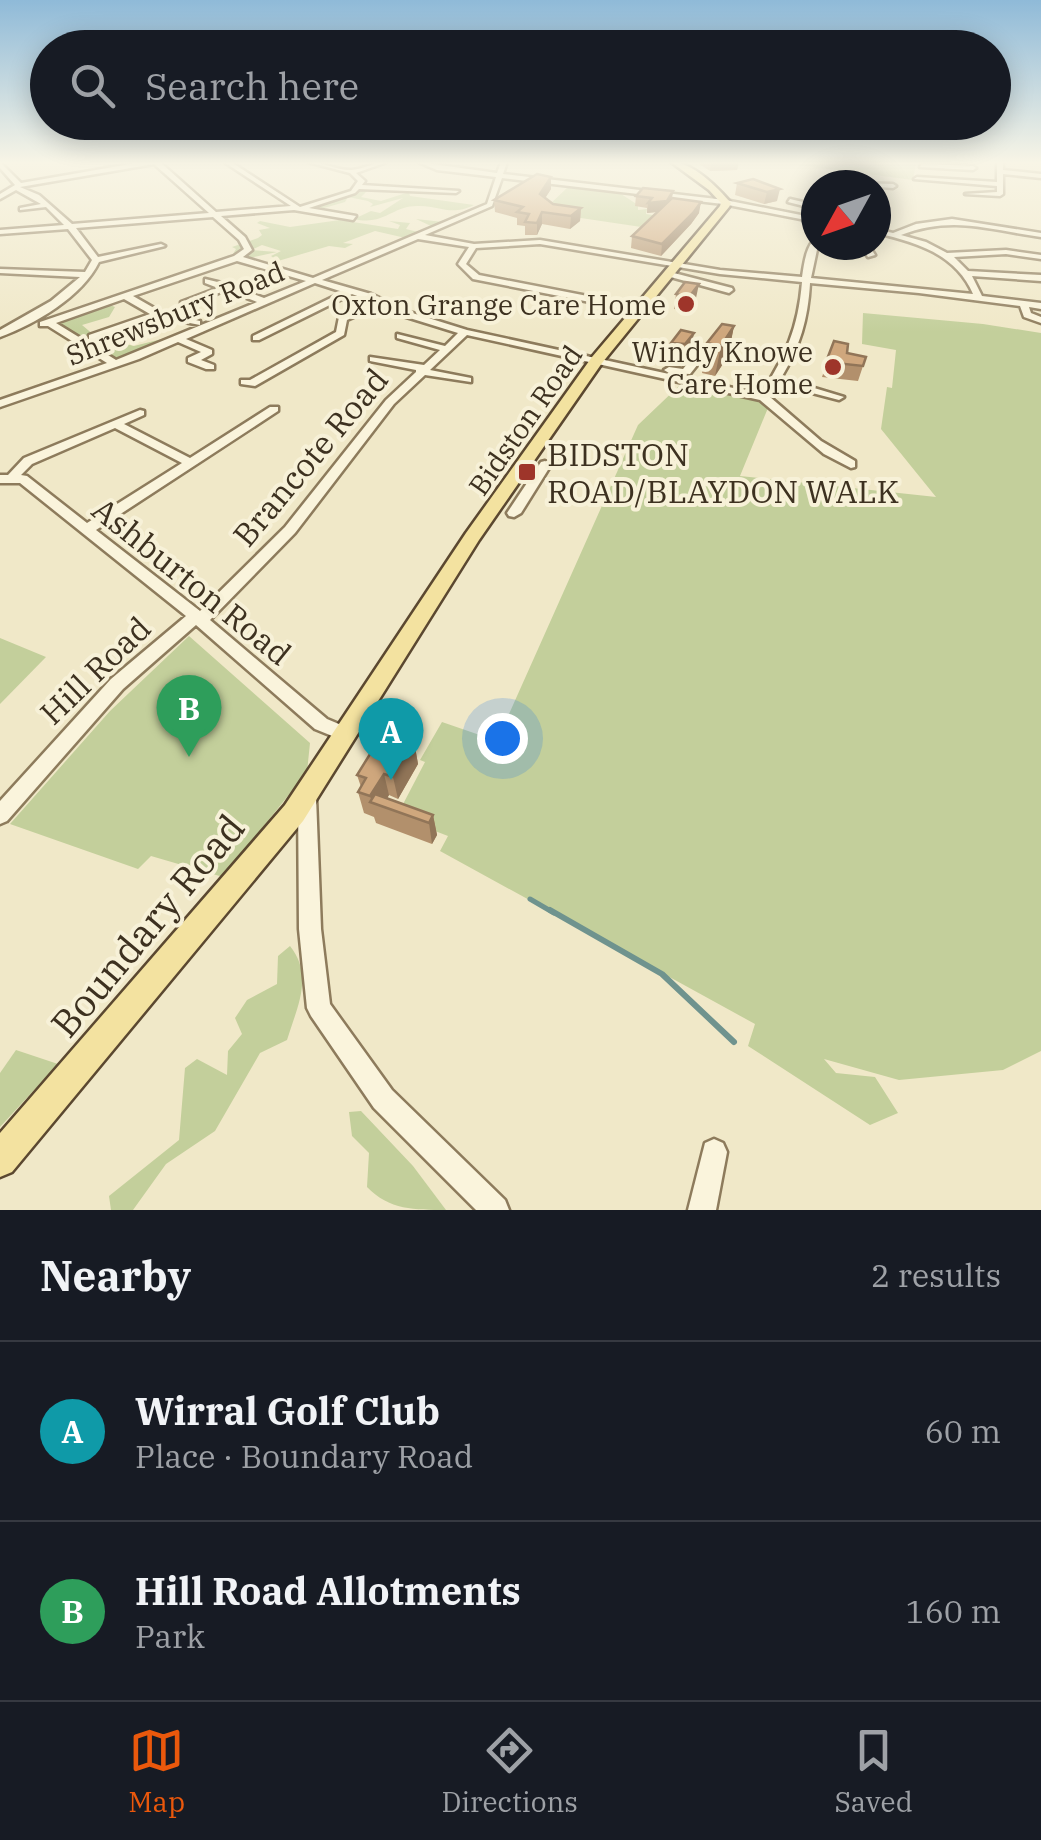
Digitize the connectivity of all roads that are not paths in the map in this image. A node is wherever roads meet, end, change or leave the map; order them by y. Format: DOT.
graph roads {
  1 [pos="61,218"];
  2 [pos="160,218"];
  3 [pos="219,218"];
  4 [pos="457,218"];
  5 [pos="713,218"];
  6 [pos="993,218"];
  7 [pos="957,219"];
  8 [pos="985,224"];
  9 [pos="69,226"];
  10 [pos="0,232"];
  11 [pos="891,234"];
  12 [pos="894,235"];
  13 [pos="1041,235"];
  14 [pos="415,236"];
  15 [pos="160,246"];
  16 [pos="474,246"];
  17 [pos="947,255"];
  18 [pos="1041,257"];
  19 [pos="238,258"];
  20 [pos="96,260"];
  21 [pos="807,260"];
  22 [pos="674,270"];
  23 [pos="0,271"];
  24 [pos="967,274"];
  25 [pos="88,275"];
  26 [pos="1041,278"];
  27 [pos="208,280"];
  28 [pos="316,280"];
  29 [pos="805,280"];
  30 [pos="227,287"];
  31 [pos="729,290"];
  32 [pos="351,291"];
  33 [pos="978,297"];
  34 [pos="127,298"];
  35 [pos="263,301"];
  36 [pos="382,302"];
  37 [pos="184,304"];
  38 [pos="1041,306"];
  39 [pos="641,309"];
  40 [pos="1023,311"];
  41 [pos="158,314"];
  42 [pos="1041,320"];
  43 [pos="42,322"];
  44 [pos="197,323"];
  45 [pos="465,332"];
  46 [pos="0,334"];
  47 [pos="400,336"];
  48 [pos="92,337"];
  49 [pos="177,338"];
  50 [pos="256,338"];
  51 [pos="0,344"];
  52 [pos="446,348"];
  53 [pos="209,352"];
  54 [pos="226,352"];
  55 [pos="701,354"];
  56 [pos="374,359"];
  57 [pos="597,360"];
  58 [pos="116,364"];
  59 [pos="210,366"];
  60 [pos="421,369"];
  61 [pos="663,376"];
  62 [pos="467,380"];
  63 [pos="775,380"];
  64 [pos="246,382"];
  65 [pos="839,396"];
  66 [pos="764,398"];
  67 [pos="0,404"];
  68 [pos="274,408"];
  69 [pos="140,413"];
  70 [pos="116,424"];
  71 [pos="832,455"];
  72 [pos="814,456"];
  73 [pos="189,462"];
  74 [pos="851,464"];
  75 [pos="545,465"];
  76 [pos="6,478"];
  77 [pos="510,484"];
  78 [pos="530,488"];
  79 [pos="514,513"];
  80 [pos="87,529"];
  81 [pos="198,618"];
  82 [pos="347,735"];
  83 [pos="307,794"];
  84 [pos="0,815"];
  85 [pos="714,1152"];
  86 [pos="0,1160"];
  87 [pos="495,1210"];
  88 [pos="702,1210"];
  1 -- 9 [label="street"];
  2 -- 9 [label="street"];
  3 -- 19 [label="street"];
  4 -- 14 [label="street, Shrewsbury Road"];
  5 -- 22 [label="main road, Bidston Road"];
  6 -- 8 [label="street"];
  7 -- 8 [label="street"];
  7 -- 12 [label="street"];
  8 -- 13 [label="street"];
  9 -- 10 [label="street"];
  9 -- 20 [label="street"];
  11 -- 12 [label="street"];
  12 -- 17 [label="street"];
  14 -- 16 [label="street"];
  14 -- 28 [label="street, Shrewsbury Road"];
  15 -- 20 [label="street"];
  16 -- 22 [label="street"];
  16 -- 39 [label="street"];
  17 -- 18 [label="street"];
  17 -- 24 [label="street"];
  19 -- 28 [label="street"];
  19 -- 34 [label="street"];
  20 -- 25 [label="street"];
  21 -- 29 [label="street"];
  22 -- 29 [label="street"];
  22 -- 31 [label="street"];
  22 -- 39 [label="main road, Bidston Road"];
  23 -- 25 [label="street"];
  24 -- 26 [label="street"];
  24 -- 33 [label="street"];
  25 -- 43 [label="street"];
  27 -- 30 [label="street"];
  28 -- 32 [label="street"];
  28 -- 35 [label="street, Shrewsbury Road"];
  29 -- 33 [label="street"];
  29 -- 63 [label="street"];
  30 -- 35 [label="street"];
  30 -- 37 [label="street"];
  32 -- 36 [label="street"];
  32 -- 50 [label="street"];
  33 -- 40 [label="street"];
  34 -- 41 [label="street"];
  34 -- 43 [label="street"];
  35 -- 49 [label="street, Shrewsbury Road"];
  36 -- 45 [label="street"];
  36 -- 64 [label="street"];
  38 -- 40 [label="street"];
  39 -- 57 [label="main road, Bidston Road"];
  40 -- 42 [label="street"];
  41 -- 44 [label="street"];
  41 -- 48 [label="street"];
  43 -- 46 [label="street"];
  43 -- 51 [label="street"];
  43 -- 58 [label="street"];
  45 -- 52 [label="street, Brancote Road"];
  45 -- 57 [label="street"];
  47 -- 52 [label="street"];
  49 -- 53 [label="street"];
  49 -- 58 [label="street, Shrewsbury Road"];
  52 -- 60 [label="street, Brancote Road"];
  53 -- 54 [label="street"];
  53 -- 59 [label="street"];
  55 -- 61 [label="street"];
  56 -- 60 [label="street"];
  57 -- 61 [label="street"];
  57 -- 77 [label="main road, Bidston Road"];
  58 -- 67 [label="street, Shrewsbury Road"];
  60 -- 62 [label="street"];
  60 -- 81 [label="street, Brancote Road"];
  61 -- 66 [label="street"];
  63 -- 65 [label="street"];
  63 -- 66 [label="street"];
  66 -- 71 [label="street"];
  68 -- 73 [label="street"];
  69 -- 70 [label="street"];
  70 -- 73 [label="street"];
  70 -- 76 [label="street"];
  71 -- 72 [label="street"];
  71 -- 74 [label="street"];
  73 -- 80 [label="street"];
  75 -- 78 [label="street"];
  76 -- 80 [label="street, Ashburton Road"];
  77 -- 78 [label="street"];
  77 -- 82 [label="main road, Bidston Road"];
  78 -- 79 [label="street"];
  80 -- 81 [label="street, Ashburton Road"];
  81 -- 82 [label="street, Ashburton Road"];
  81 -- 84 [label="street, Hill Road"];
  82 -- 83 [label="main road, Boundary Road"];
  83 -- 86 [label="main road, Boundary Road"];
  83 -- 87 [label="street"];
  85 -- 88 [label="street"];
}
